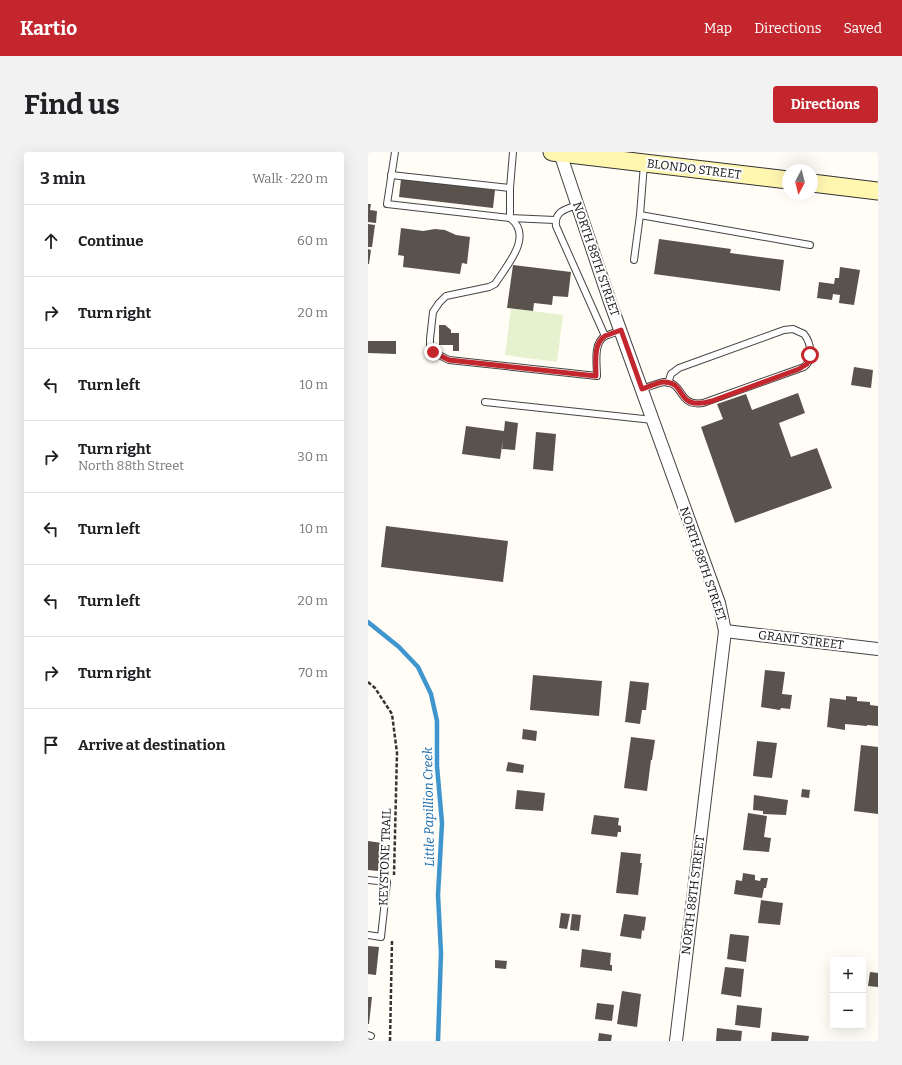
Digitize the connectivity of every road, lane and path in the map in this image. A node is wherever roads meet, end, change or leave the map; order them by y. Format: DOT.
graph roads {
  1 [pos="395,152"];
  2 [pos="513,152"];
  3 [pos="557,152"];
  4 [pos="645,163"];
  5 [pos="391,175"];
  6 [pos="782,179"];
  7 [pos="818,184"];
  8 [pos="510,188"];
  9 [pos="878,192"];
  10 [pos="577,205"];
  11 [pos="640,215"];
  12 [pos="510,218"];
  13 [pos="555,220"];
  14 [pos="810,245"];
  15 [pos="634,260"];
  16 [pos="621,330"];
  17 [pos="606,336"];
  18 [pos="668,383"];
  19 [pos="642,389"];
  20 [pos="485,402"];
  21 [pos="653,420"];
  22 [pos="725,631"];
  23 [pos="878,649"];
  24 [pos="368,682"];
  25 [pos="368,880"];
  26 [pos="394,880"];
  27 [pos="368,935"];
  28 [pos="392,935"];
  29 [pos="390,1041"];
  30 [pos="676,1041"];
  1 -- 5 [label="lane"];
  2 -- 8 [label="lane"];
  3 -- 4 [label="main road, BLONDO STREET"];
  3 -- 10 [label="street, NORTH 88TH STREET"];
  4 -- 6 [label="main road, BLONDO STREET"];
  4 -- 11 [label="lane"];
  5 -- 8 [label="lane"];
  5 -- 12 [label="lane"];
  7 -- 9 [label="main road"];
  8 -- 12 [label="lane"];
  10 -- 13 [label="lane"];
  10 -- 16 [label="street, NORTH 88TH STREET"];
  11 -- 14 [label="lane"];
  11 -- 15 [label="lane"];
  12 -- 13 [label="lane"];
  12 -- 17 [label="lane"];
  13 -- 17 [label="lane"];
  16 -- 17 [label="lane"];
  16 -- 19 [label="street, NORTH 88TH STREET"];
  18 -- 18 [label="lane"];
  18 -- 19 [label="lane"];
  19 -- 21 [label="street, NORTH 88TH STREET"];
  20 -- 21 [label="lane"];
  21 -- 22 [label="street, NORTH 88TH STREET"];
  22 -- 23 [label="street, GRANT STREET"];
  22 -- 30 [label="street, NORTH 88TH STREET"];
  24 -- 26 [label="path, KEYSTONE TRAIL"];
  25 -- 27 [label="lane"];
  28 -- 29 [label="path"];
}
